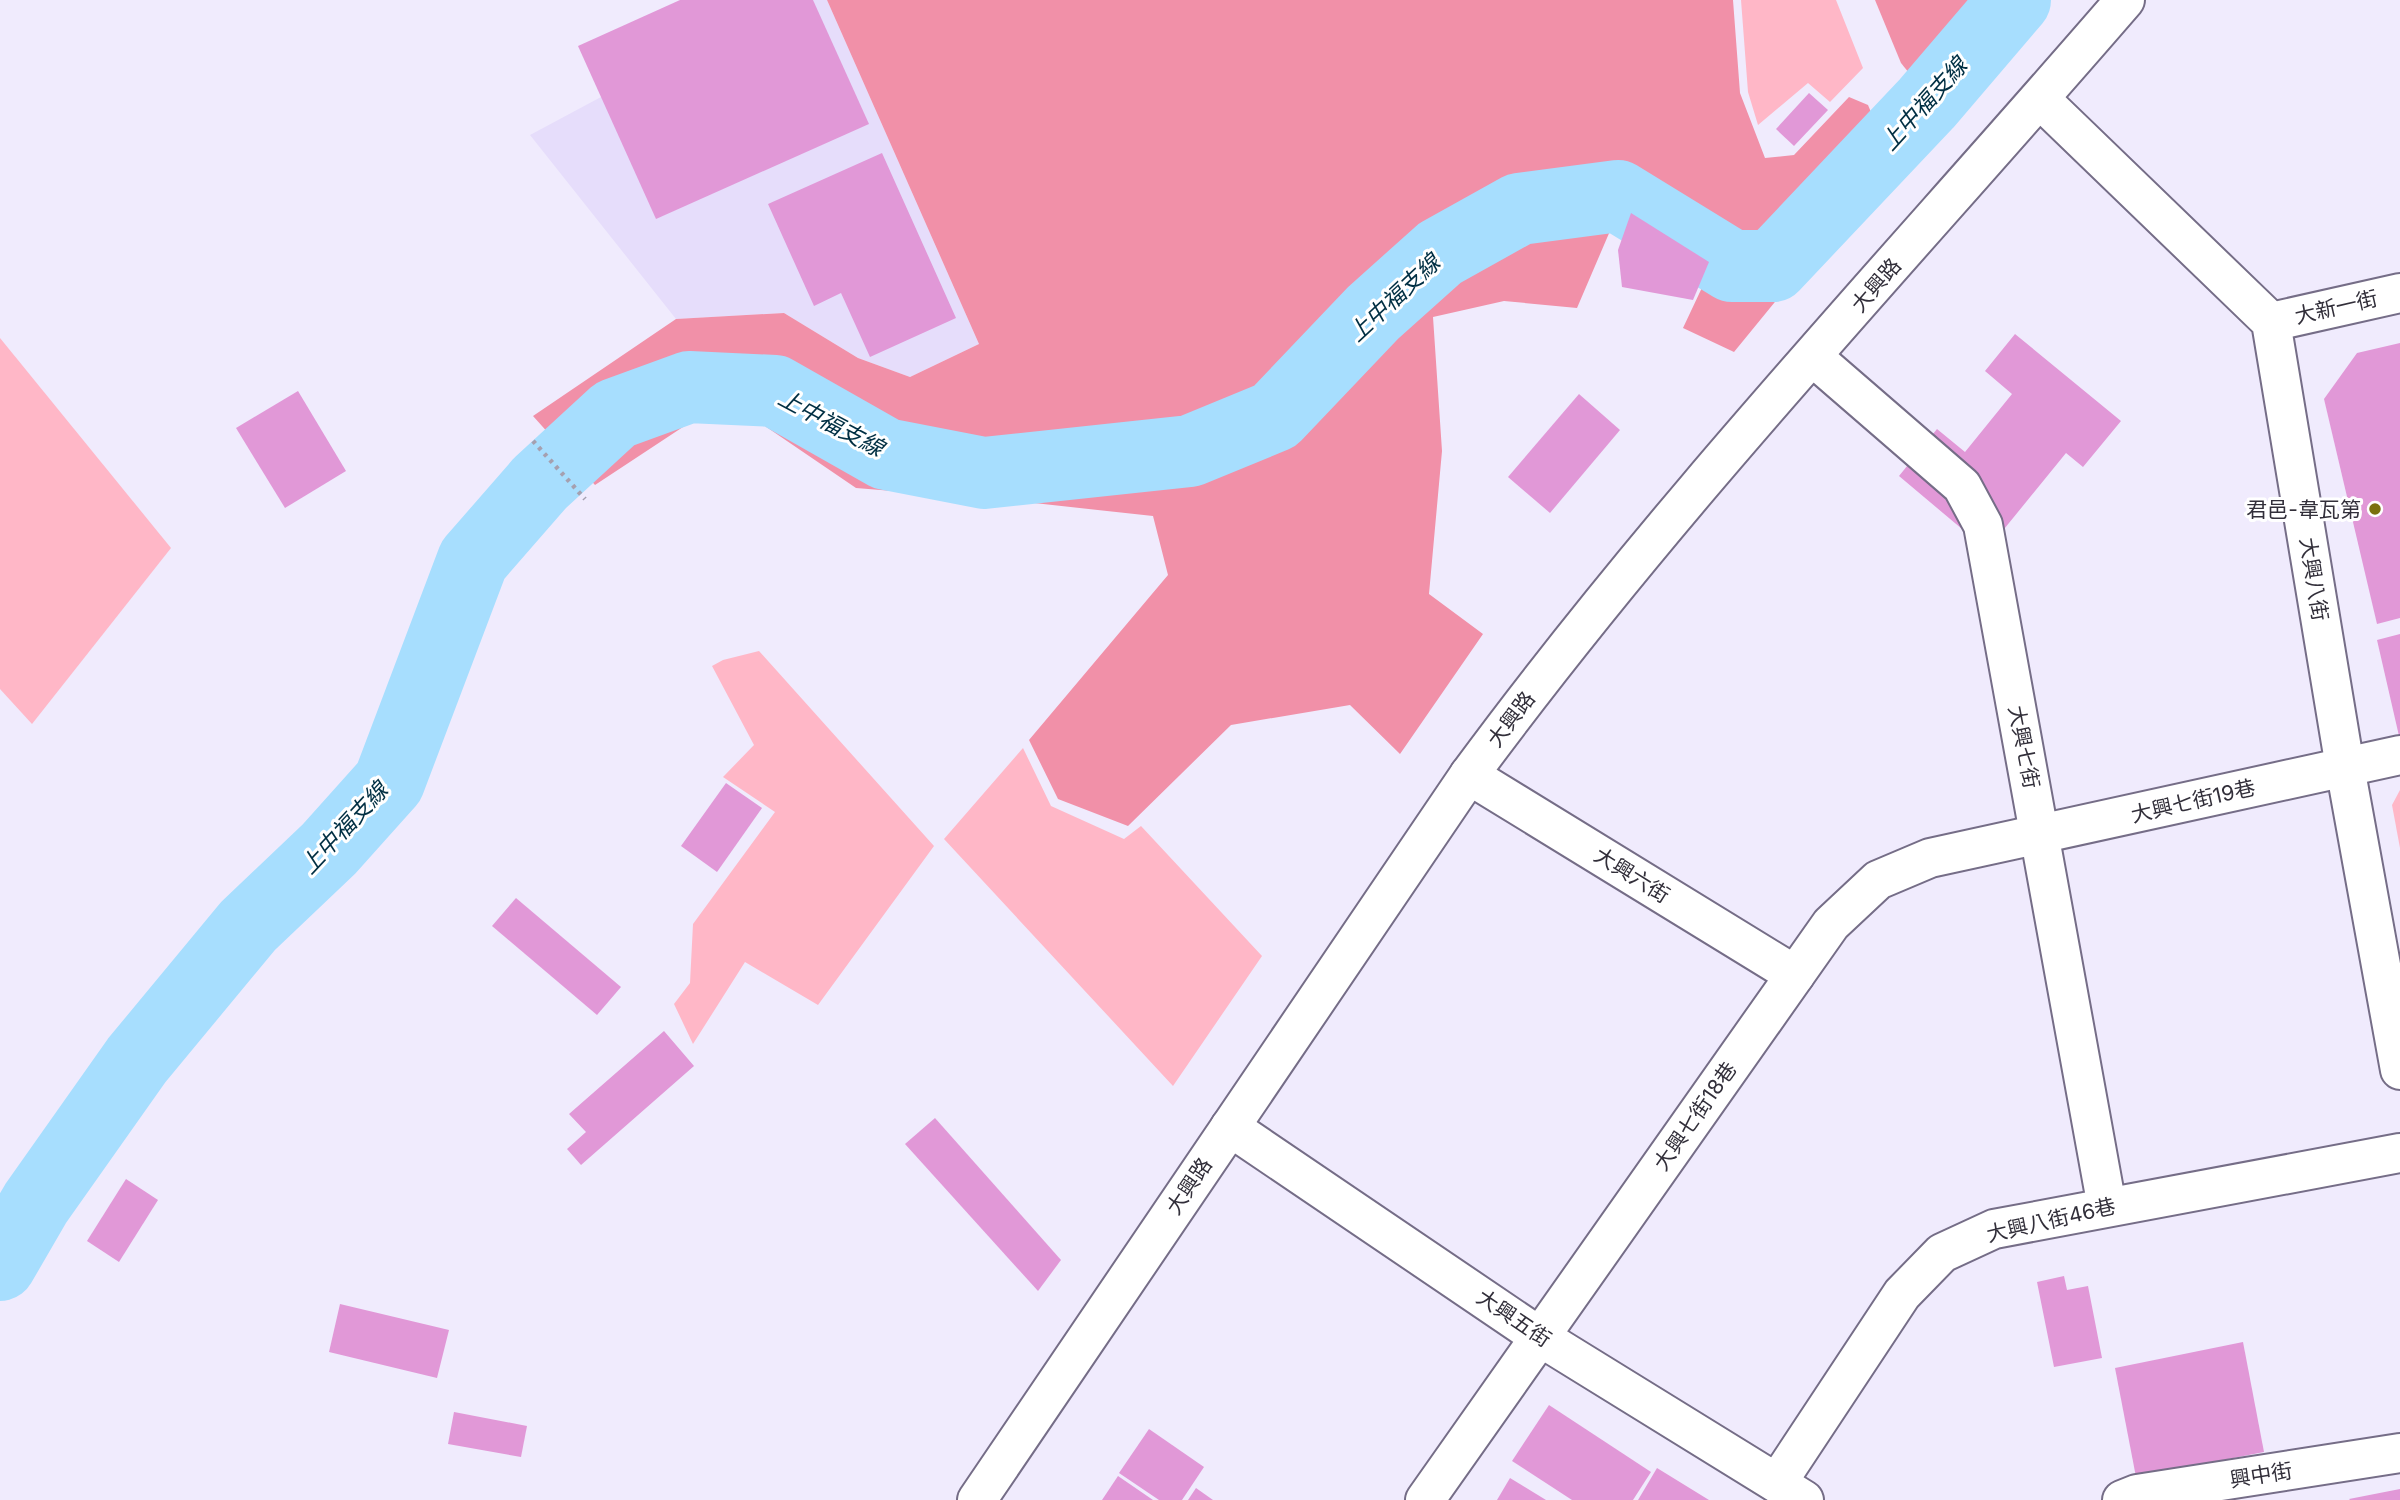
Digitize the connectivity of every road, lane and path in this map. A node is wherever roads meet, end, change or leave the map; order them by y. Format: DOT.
graph roads {
  1 [pos="2126,0"];
  2 [pos="2040,99"];
  3 [pos="2400,293"];
  4 [pos="2272,322"];
  5 [pos="1813,357"];
  6 [pos="533,441"];
  7 [pos="584,499"];
  8 [pos="2400,755"];
  9 [pos="2345,767"];
  10 [pos="1469,775"];
  11 [pos="2041,835"];
  12 [pos="1795,975"];
  13 [pos="2400,1070"];
  14 [pos="1230,1127"];
  15 [pos="2400,1153"];
  16 [pos="2107,1207"];
  17 [pos="1540,1337"];
  18 [pos="2400,1453"];
  19 [pos="1790,1491"];
  20 [pos="977,1500"];
  21 [pos="1425,1500"];
  22 [pos="2122,1500"];
  1 -- 2 [label="street, 大興路"];
  2 -- 4 [label="street"];
  2 -- 5 [label="street, 大興路"];
  3 -- 4 [label="street, 大新一街"];
  4 -- 9 [label="street, 大興八街"];
  5 -- 10 [label="street, 大興路"];
  5 -- 11 [label="street, 大興七街"];
  6 -- 7 [label="path"];
  8 -- 9 [label="street, 大興七街19巷"];
  9 -- 11 [label="street, 大興七街19巷"];
  9 -- 13 [label="street, 大興八街"];
  10 -- 12 [label="street, 大興六街"];
  10 -- 14 [label="street, 大興路"];
  11 -- 12 [label="street, 大興七街18巷"];
  11 -- 16 [label="street, 大興七街"];
  12 -- 17 [label="street, 大興七街18巷"];
  14 -- 17 [label="street, 大興五街"];
  14 -- 20 [label="street, 大興路"];
  15 -- 16 [label="street, 大興八街46巷"];
  16 -- 19 [label="street, 大興八街46巷"];
  17 -- 19 [label="street, 大興五街"];
  17 -- 21 [label="street, 大興七街18巷"];
  18 -- 22 [label="street, 興中街"];
}
